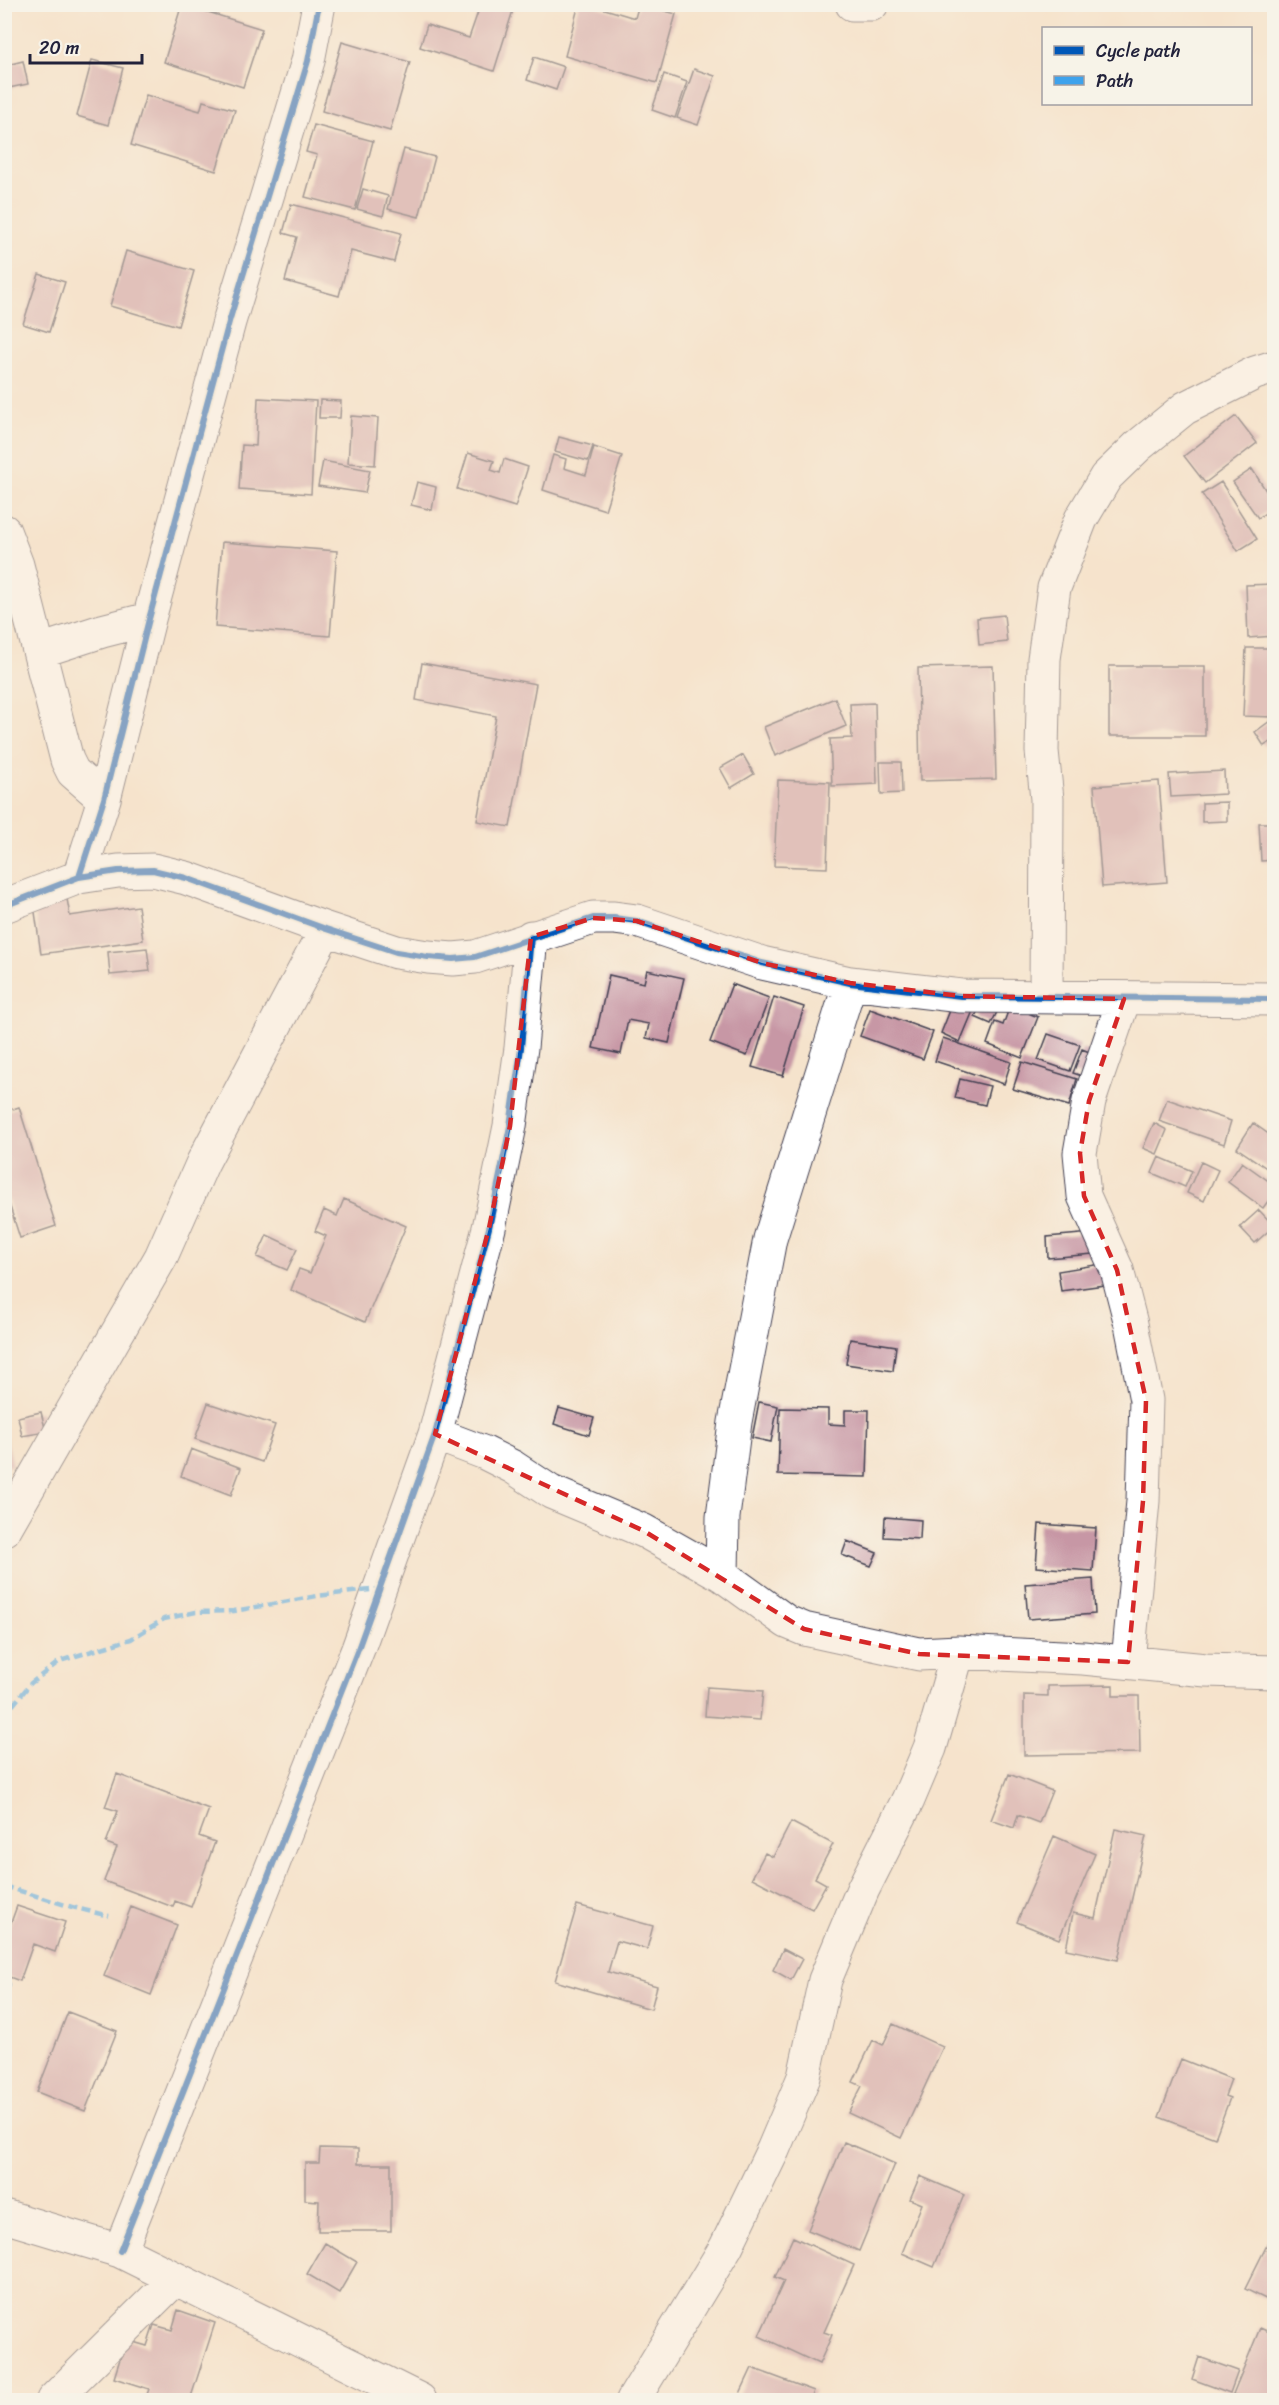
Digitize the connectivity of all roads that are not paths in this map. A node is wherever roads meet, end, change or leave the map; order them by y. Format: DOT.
graph roads {
  1 [pos="320,4"];
  2 [pos="852,4"];
  3 [pos="872,4"];
  4 [pos="1275,367"];
  5 [pos="4,531"];
  6 [pos="149,619"];
  7 [pos="40,651"];
  8 [pos="104,799"];
  9 [pos="79,877"];
  10 [pos="4,906"];
  11 [pos="326,929"];
  12 [pos="531,937"];
  13 [pos="850,983"];
  14 [pos="1046,998"];
  15 [pos="1125,999"];
  16 [pos="1275,999"];
  17 [pos="435,1434"];
  18 [pos="4,1530"];
  19 [pos="722,1575"];
  20 [pos="958,1652"];
  21 [pos="1128,1662"];
  22 [pos="1275,1672"];
  23 [pos="4,2216"];
  24 [pos="120,2252"];
  25 [pos="175,2279"];
  26 [pos="53,2400"];
  27 [pos="420,2400"];
  28 [pos="633,2400"];
  1 -- 6 [label="street"];
  2 -- 3 [label="street"];
  4 -- 14 [label="street"];
  5 -- 7 [label="street"];
  6 -- 7 [label="street"];
  6 -- 8 [label="street"];
  7 -- 8 [label="street"];
  8 -- 9 [label="street"];
  9 -- 10 [label="street"];
  9 -- 11 [label="street"];
  11 -- 12 [label="street"];
  11 -- 18 [label="street"];
  12 -- 13 [label="street"];
  12 -- 17 [label="street"];
  13 -- 14 [label="street"];
  13 -- 19 [label="street"];
  14 -- 15 [label="street"];
  15 -- 16 [label="street"];
  15 -- 21 [label="street"];
  17 -- 19 [label="street"];
  17 -- 24 [label="street"];
  19 -- 20 [label="street"];
  20 -- 21 [label="street"];
  20 -- 28 [label="street"];
  21 -- 22 [label="street"];
  23 -- 24 [label="street"];
  24 -- 25 [label="street"];
  25 -- 26 [label="street"];
  25 -- 27 [label="street"];
}
